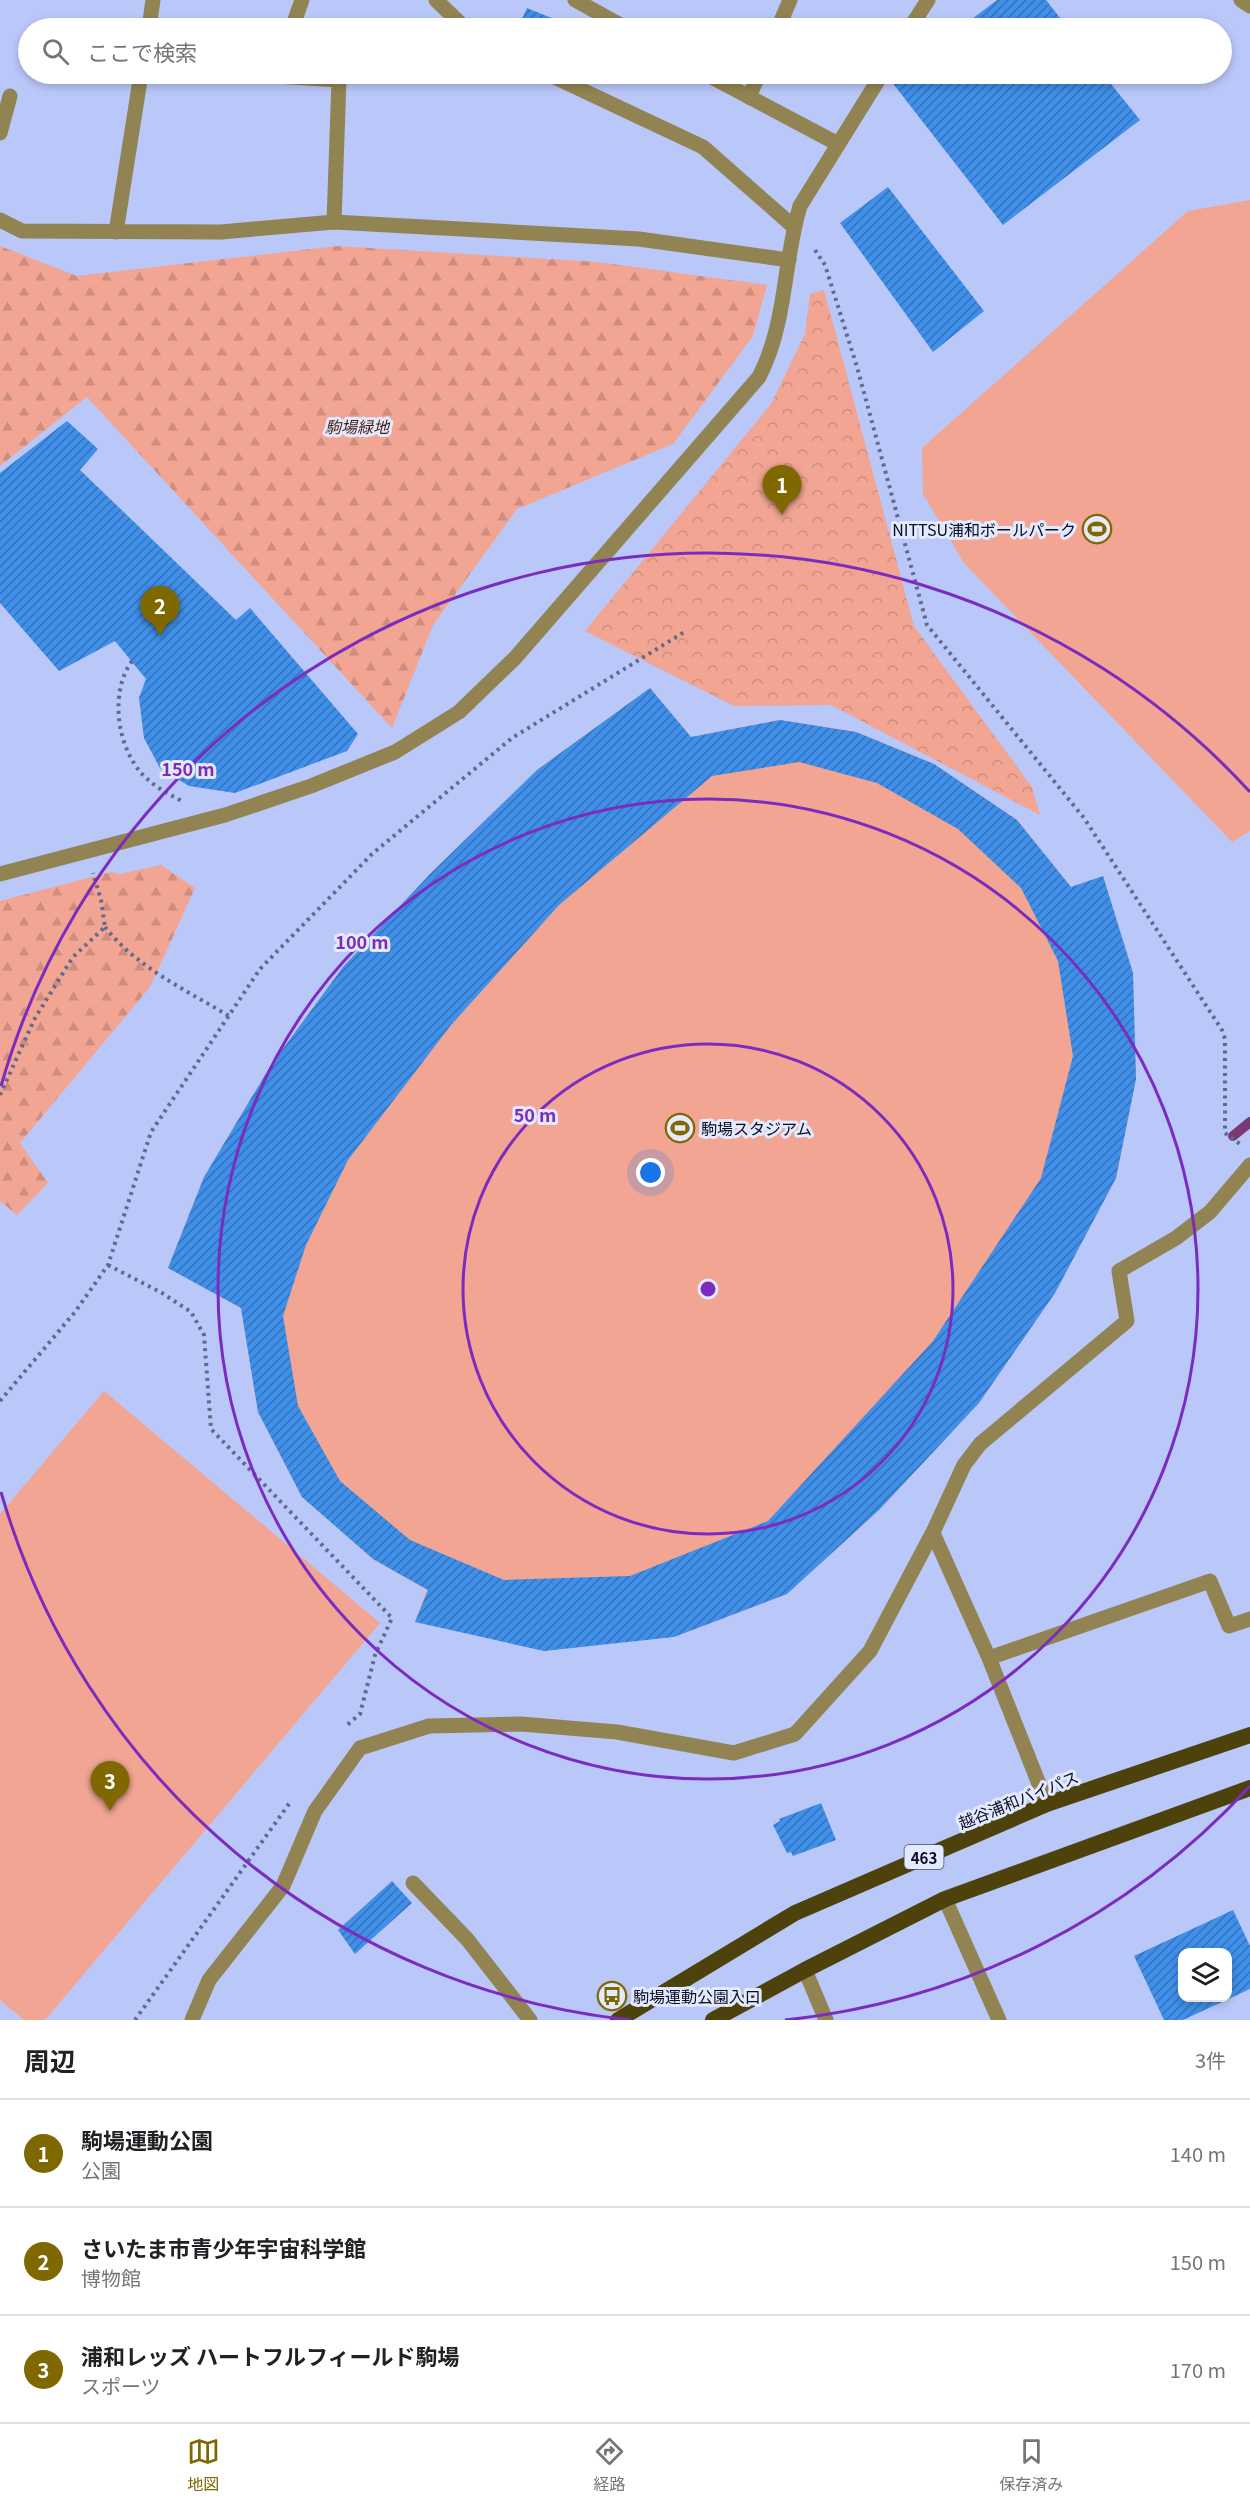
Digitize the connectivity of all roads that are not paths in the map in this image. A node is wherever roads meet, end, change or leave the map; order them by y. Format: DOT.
graph roads {
  1 [pos="153,0"];
  2 [pos="302,0"];
  3 [pos="436,0"];
  4 [pos="575,0"];
  5 [pos="790,0"];
  6 [pos="928,0"];
  7 [pos="1241,0"];
  8 [pos="1250,6"];
  9 [pos="150,18"];
  10 [pos="296,18"];
  11 [pos="455,18"];
  12 [pos="608,18"];
  13 [pos="782,18"];
  14 [pos="916,18"];
  15 [pos="139,84"];
  16 [pos="339,84"];
  17 [pos="569,84"];
  18 [pos="725,84"];
  19 [pos="755,84"];
  20 [pos="876,84"];
  21 [pos="10,96"];
  22 [pos="749,97"];
  23 [pos="0,133"];
  24 [pos="838,144"];
  25 [pos="0,220"];
  26 [pos="334,222"];
  27 [pos="794,227"];
  28 [pos="116,232"];
  29 [pos="790,252"];
  30 [pos="0,873"];
  31 [pos="1250,1165"];
  32 [pos="933,1533"];
  33 [pos="1250,1619"];
  34 [pos="989,1658"];
  35 [pos="1250,1735"];
  36 [pos="1250,1788"];
  37 [pos="1047,1804"];
  38 [pos="413,1883"];
  39 [pos="945,1899"];
  40 [pos="805,1970"];
  41 [pos="192,2020"];
  42 [pos="530,2020"];
  43 [pos="618,2020"];
  44 [pos="713,2020"];
  45 [pos="826,2020"];
  46 [pos="999,2020"];
  1 -- 9 [label="street"];
  2 -- 10 [label="street"];
  3 -- 11 [label="street"];
  4 -- 12 [label="street"];
  5 -- 13 [label="street"];
  6 -- 14 [label="street"];
  7 -- 8 [label="street"];
  15 -- 28 [label="street"];
  16 -- 26 [label="street"];
  17 -- 27 [label="street"];
  18 -- 22 [label="street"];
  19 -- 22 [label="street"];
  20 -- 24 [label="street"];
  21 -- 23 [label="street"];
  22 -- 24 [label="street"];
  24 -- 27 [label="street"];
  25 -- 28 [label="street"];
  26 -- 28 [label="street"];
  26 -- 29 [label="street"];
  27 -- 29 [label="street"];
  29 -- 30 [label="street"];
  31 -- 32 [label="street"];
  32 -- 34 [label="street"];
  32 -- 41 [label="street"];
  33 -- 34 [label="street"];
  34 -- 37 [label="street"];
  35 -- 37 [label="highway, 越谷浦和バイパス / 463"];
  36 -- 39 [label="highway"];
  37 -- 43 [label="highway, 越谷浦和バイパス / 463"];
  38 -- 42 [label="street"];
  39 -- 40 [label="highway"];
  39 -- 46 [label="street"];
  40 -- 44 [label="highway"];
  40 -- 45 [label="street"];
}
